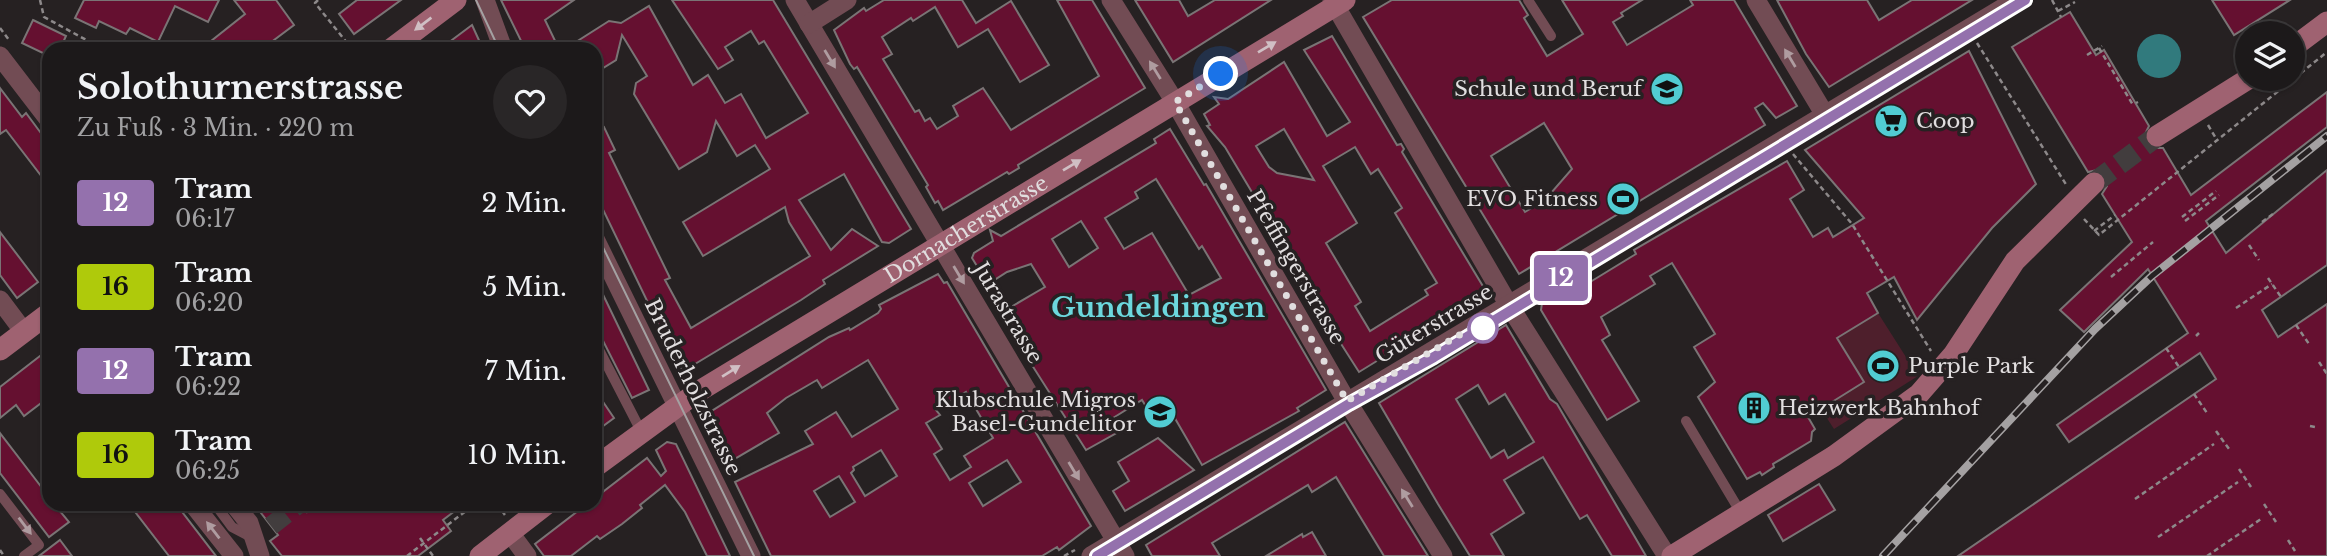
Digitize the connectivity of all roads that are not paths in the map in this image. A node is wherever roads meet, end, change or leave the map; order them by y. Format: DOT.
graph roads {
  1 [pos="456,0"];
  2 [pos="485,0"];
  3 [pos="794,0"];
  4 [pos="847,0"];
  5 [pos="1111,0"];
  6 [pos="1528,0"];
  7 [pos="1756,0"];
  8 [pos="2016,0"];
  9 [pos="1338,2"];
  10 [pos="2327,22"];
  11 [pos="809,24"];
  12 [pos="1551,37"];
  13 [pos="2305,38"];
  14 [pos="400,42"];
  15 [pos="500,42"];
  16 [pos="0,56"];
  17 [pos="2235,87"];
  18 [pos="1175,102"];
  19 [pos="42,111"];
  20 [pos="1825,115"];
  21 [pos="2157,136"];
  22 [pos="2094,183"];
  23 [pos="940,244"];
  24 [pos="602,253"];
  25 [pos="0,300"];
  26 [pos="1510,305"];
  27 [pos="42,318"];
  28 [pos="24,332"];
  29 [pos="0,350"];
  30 [pos="602,356"];
  31 [pos="1347,401"];
  32 [pos="678,405"];
  33 [pos="1686,421"];
  34 [pos="641,432"];
  35 [pos="602,462"];
  36 [pos="0,494"];
  37 [pos="199,511"];
  38 [pos="220,511"];
  39 [pos="239,511"];
  40 [pos="538,511"];
  41 [pos="1741,513"];
  42 [pos="271,526"];
  43 [pos="510,533"];
  44 [pos="257,547"];
  45 [pos="1121,548"];
  46 [pos="24,556"];
  47 [pos="234,556"];
  48 [pos="480,556"];
  49 [pos="527,556"];
  50 [pos="751,556"];
  51 [pos="1091,556"];
  52 [pos="1443,556"];
  53 [pos="1670,556"];
  1 -- 14 [label="main road, one-way"];
  2 -- 15 [label="street"];
  3 -- 11 [label="street, Jurastrasse"];
  4 -- 11 [label="street"];
  18 -- 5 [label="street, Pfeffingerstrasse, one-way"];
  6 -- 12 [label="lane"];
  20 -- 7 [label="street, one-way"];
  8 -- 20 [label="street, Güterstrasse"];
  18 -- 9 [label="main road, Dornacherstrasse, one-way"];
  9 -- 26 [label="street"];
  10 -- 13 [label="main road"];
  11 -- 23 [label="street, Jurastrasse, one-way"];
  16 -- 19 [label="street"];
  17 -- 21 [label="main road"];
  23 -- 18 [label="main road, Dornacherstrasse, one-way"];
  18 -- 31 [label="street, Pfeffingerstrasse"];
  20 -- 26 [label="street, Güterstrasse"];
  22 -- 41 [label="main road"];
  32 -- 23 [label="main road, Dornacherstrasse, one-way"];
  23 -- 45 [label="street, Jurastrasse, one-way"];
  24 -- 32 [label="street, Bruderholzstrasse"];
  25 -- 28 [label="street"];
  26 -- 31 [label="street, Güterstrasse"];
  26 -- 53 [label="street"];
  27 -- 28 [label="main road"];
  28 -- 29 [label="main road"];
  30 -- 34 [label="lane"];
  31 -- 45 [label="street, Güterstrasse"];
  52 -- 31 [label="street, Pfeffingerstrasse, one-way"];
  32 -- 34 [label="main road, Dornacherstrasse"];
  32 -- 50 [label="street, Bruderholzstrasse"];
  33 -- 41 [label="lane"];
  34 -- 35 [label="main road, Dornacherstrasse"];
  36 -- 46 [label="lane, one-way"];
  47 -- 37 [label="street, one-way"];
  38 -- 44 [label="lane"];
  39 -- 44 [label="street"];
  40 -- 43 [label="main road"];
  41 -- 53 [label="main road"];
  42 -- 44 [label="street"];
  43 -- 48 [label="main road"];
  43 -- 49 [label="street"];
  45 -- 51 [label="street, Güterstrasse"];
}
